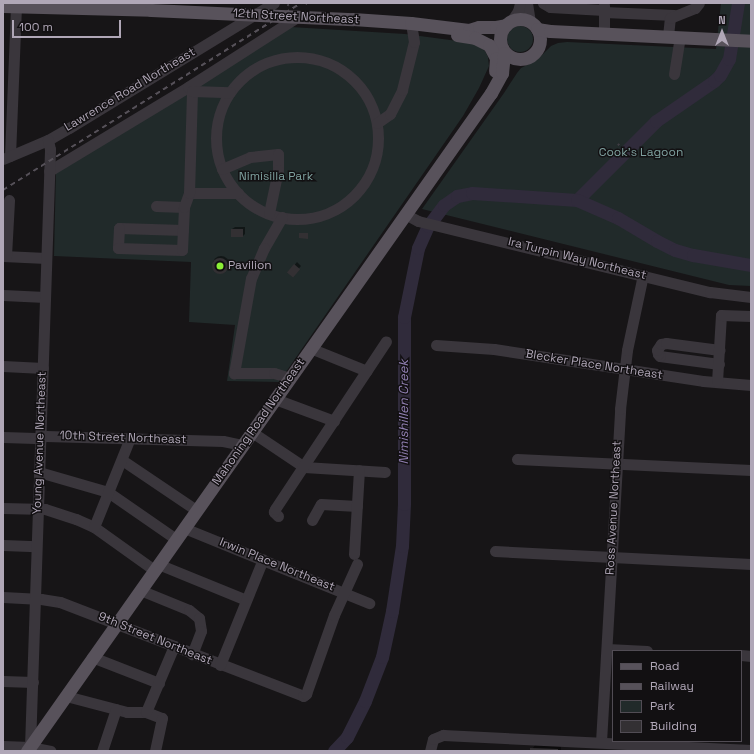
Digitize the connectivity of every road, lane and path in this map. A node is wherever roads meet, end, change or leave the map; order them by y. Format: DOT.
graph roads {
  1 [pos="274,3"];
  2 [pos="520,3"];
  3 [pos="527,3"];
  4 [pos="543,3"];
  5 [pos="699,3"];
  6 [pos="10,6"];
  7 [pos="201,8"];
  8 [pos="604,8"];
  9 [pos="254,15"];
  10 [pos="674,15"];
  11 [pos="297,17"];
  12 [pos="411,23"];
  13 [pos="509,23"];
  14 [pos="534,25"];
  15 [pos="469,30"];
  16 [pos="571,32"];
  17 [pos="604,33"];
  18 [pos="674,36"];
  19 [pos="750,41"];
  20 [pos="540,45"];
  21 [pos="503,50"];
  22 [pos="520,60"];
  23 [pos="674,74"];
  24 [pos="190,89"];
  25 [pos="230,92"];
  26 [pos="491,93"];
  27 [pos="377,123"];
  28 [pos="469,124"];
  29 [pos="48,140"];
  30 [pos="618,144"];
  31 [pos="633,157"];
  32 [pos="6,158"];
  33 [pos="222,169"];
  34 [pos="49,171"];
  35 [pos="189,193"];
  36 [pos="238,193"];
  37 [pos="9,200"];
  38 [pos="156,206"];
  39 [pos="184,207"];
  40 [pos="269,213"];
  41 [pos="405,214"];
  42 [pos="282,217"];
  43 [pos="183,230"];
  44 [pos="5,256"];
  45 [pos="46,258"];
  46 [pos="643,275"];
  47 [pos="3,295"];
  48 [pos="45,296"];
  49 [pos="751,297"];
  50 [pos="751,316"];
  51 [pos="386,341"];
  52 [pos="436,344"];
  53 [pos="310,348"];
  54 [pos="720,350"];
  55 [pos="719,364"];
  56 [pos="3,366"];
  57 [pos="43,368"];
  58 [pos="624,369"];
  59 [pos="367,371"];
  60 [pos="290,378"];
  61 [pos="717,382"];
  62 [pos="751,385"];
  63 [pos="275,398"];
  64 [pos="334,421"];
  65 [pos="252,432"];
  66 [pos="3,437"];
  67 [pos="40,437"];
  68 [pos="130,438"];
  69 [pos="242,445"];
  70 [pos="517,459"];
  71 [pos="122,460"];
  72 [pos="616,464"];
  73 [pos="304,467"];
  74 [pos="359,470"];
  75 [pos="751,470"];
  76 [pos="39,472"];
  77 [pos="385,472"];
  78 [pos="108,492"];
  79 [pos="357,506"];
  80 [pos="3,508"];
  81 [pos="38,509"];
  82 [pos="196,510"];
  83 [pos="278,516"];
  84 [pos="312,520"];
  85 [pos="94,527"];
  86 [pos="184,528"];
  87 [pos="176,539"];
  88 [pos="3,545"];
  89 [pos="36,546"];
  90 [pos="495,551"];
  91 [pos="612,557"];
  92 [pos="263,559"];
  93 [pos="751,564"];
  94 [pos="156,567"];
  95 [pos="140,590"];
  96 [pos="344,592"];
  97 [pos="3,597"];
  98 [pos="35,598"];
  99 [pos="246,600"];
  100 [pos="369,603"];
  101 [pos="116,623"];
  102 [pos="174,646"];
  103 [pos="607,649"];
  104 [pos="627,650"];
  105 [pos="192,654"];
  106 [pos="92,657"];
  107 [pos="220,665"];
  108 [pos="3,681"];
  109 [pos="32,682"];
  110 [pos="159,683"];
  111 [pos="66,696"];
  112 [pos="116,709"];
  113 [pos="146,712"];
  114 [pos="601,742"];
  115 [pos="3,746"];
  116 [pos="28,749"];
  117 [pos="751,750"];
  118 [pos="52,751"];
  119 [pos="102,751"];
  120 [pos="155,751"];
  121 [pos="430,751"];
  1 -- 9 [label="street, Lawrence Road Northeast"];
  2 -- 13 [label="street"];
  3 -- 14 [label="street"];
  4 -- 8 [label="street"];
  5 -- 10 [label="street"];
  6 -- 7 [label="main road, 12th Street Northeast"];
  6 -- 32 [label="street"];
  7 -- 9 [label="main road, 12th Street Northeast"];
  8 -- 10 [label="street"];
  8 -- 17 [label="street"];
  9 -- 11 [label="main road, 12th Street Northeast"];
  9 -- 29 [label="street, Lawrence Road Northeast"];
  10 -- 18 [label="street"];
  11 -- 12 [label="main road, 12th Street Northeast"];
  11 -- 24 [label="street"];
  12 -- 15 [label="main road, 12th Street Northeast"];
  12 -- 27 [label="street"];
  12 -- 28 [label="main road"];
  13 -- 14 [label="main road"];
  13 -- 15 [label="main road, 12th Street Northeast"];
  13 -- 21 [label="main road"];
  14 -- 16 [label="main road"];
  14 -- 20 [label="main road"];
  15 -- 21 [label="main road, 12th Street Northeast"];
  16 -- 17 [label="main road"];
  16 -- 20 [label="main road"];
  17 -- 18 [label="main road"];
  18 -- 19 [label="main road"];
  18 -- 23 [label="street"];
  20 -- 22 [label="main road"];
  21 -- 22 [label="main road"];
  21 -- 26 [label="main road, Mahoning Road Northeast"];
  22 -- 26 [label="main road, Mahoning Road Northeast"];
  24 -- 25 [label="street"];
  24 -- 34 [label="street"];
  24 -- 35 [label="street"];
  25 -- 27 [label="street"];
  25 -- 33 [label="street"];
  26 -- 28 [label="main road, Mahoning Road Northeast"];
  27 -- 42 [label="street"];
  28 -- 41 [label="main road, Mahoning Road Northeast"];
  29 -- 32 [label="street, Lawrence Road Northeast"];
  29 -- 34 [label="street, Young Avenue Northeast"];
  30 -- 31 [label="path"];
  33 -- 36 [label="street"];
  33 -- 40 [label="street"];
  34 -- 45 [label="street, Young Avenue Northeast"];
  35 -- 36 [label="street"];
  35 -- 39 [label="street"];
  36 -- 40 [label="street"];
  37 -- 44 [label="street"];
  38 -- 39 [label="street"];
  39 -- 43 [label="street"];
  40 -- 42 [label="street"];
  41 -- 46 [label="street, Ira Turpin Way Northeast"];
  41 -- 53 [label="main road, Mahoning Road Northeast"];
  42 -- 60 [label="street"];
  43 -- 43 [label="street"];
  44 -- 45 [label="street"];
  45 -- 48 [label="street, Young Avenue Northeast"];
  46 -- 49 [label="street, Ira Turpin Way Northeast"];
  46 -- 58 [label="street, Ross Avenue Northeast"];
  47 -- 48 [label="street"];
  48 -- 57 [label="street, Young Avenue Northeast"];
  50 -- 54 [label="street"];
  51 -- 59 [label="street"];
  52 -- 58 [label="street, Blecker Place Northeast"];
  53 -- 59 [label="street"];
  53 -- 60 [label="main road, Mahoning Road Northeast"];
  54 -- 55 [label="street"];
  54 -- 55 [label="street"];
  55 -- 61 [label="street"];
  56 -- 57 [label="street"];
  57 -- 67 [label="street, Young Avenue Northeast"];
  58 -- 61 [label="street, Blecker Place Northeast"];
  58 -- 72 [label="street, Ross Avenue Northeast"];
  59 -- 64 [label="street"];
  60 -- 63 [label="main road, Mahoning Road Northeast"];
  61 -- 62 [label="street, Blecker Place Northeast"];
  63 -- 64 [label="street"];
  63 -- 65 [label="main road, Mahoning Road Northeast"];
  64 -- 73 [label="street"];
  65 -- 69 [label="main road, Mahoning Road Northeast"];
  65 -- 73 [label="street"];
  66 -- 67 [label="street, 10th Street Northeast"];
  67 -- 68 [label="street, 10th Street Northeast"];
  67 -- 76 [label="street, Young Avenue Northeast"];
  68 -- 69 [label="street, 10th Street Northeast"];
  68 -- 71 [label="street"];
  69 -- 82 [label="main road, Mahoning Road Northeast"];
  70 -- 72 [label="street"];
  71 -- 78 [label="street"];
  71 -- 82 [label="street"];
  72 -- 75 [label="street"];
  72 -- 91 [label="street, Ross Avenue Northeast"];
  73 -- 74 [label="street"];
  73 -- 83 [label="street"];
  74 -- 77 [label="street"];
  74 -- 79 [label="street"];
  76 -- 78 [label="street"];
  76 -- 81 [label="street, Young Avenue Northeast"];
  78 -- 85 [label="street"];
  78 -- 87 [label="street"];
  79 -- 84 [label="street"];
  79 -- 96 [label="street"];
  80 -- 81 [label="street"];
  81 -- 85 [label="street"];
  81 -- 89 [label="street, Young Avenue Northeast"];
  82 -- 86 [label="main road, Mahoning Road Northeast"];
  85 -- 94 [label="street"];
  86 -- 87 [label="main road, Mahoning Road Northeast"];
  86 -- 92 [label="street, Irwin Place Northeast"];
  87 -- 94 [label="main road, Mahoning Road Northeast"];
  88 -- 89 [label="street"];
  89 -- 98 [label="street, Young Avenue Northeast"];
  90 -- 91 [label="street"];
  91 -- 93 [label="street"];
  91 -- 103 [label="street, Ross Avenue Northeast"];
  92 -- 96 [label="street, Irwin Place Northeast"];
  92 -- 99 [label="street"];
  94 -- 95 [label="main road, Mahoning Road Northeast"];
  94 -- 99 [label="street"];
  95 -- 101 [label="main road, Mahoning Road Northeast"];
  95 -- 105 [label="street"];
  96 -- 100 [label="street, Irwin Place Northeast"];
  96 -- 107 [label="street, 9th Street Northeast"];
  97 -- 98 [label="street, 9th Street Northeast"];
  98 -- 101 [label="street, 9th Street Northeast"];
  98 -- 109 [label="street, Young Avenue Northeast"];
  99 -- 107 [label="street"];
  101 -- 102 [label="street, 9th Street Northeast"];
  101 -- 106 [label="main road, Mahoning Road Northeast"];
  102 -- 105 [label="street, 9th Street Northeast"];
  102 -- 110 [label="street"];
  103 -- 104 [label="street"];
  103 -- 114 [label="street, Ross Avenue Northeast"];
  105 -- 107 [label="street, 9th Street Northeast"];
  106 -- 110 [label="street"];
  106 -- 111 [label="main road, Mahoning Road Northeast"];
  108 -- 109 [label="street"];
  109 -- 116 [label="street, Young Avenue Northeast"];
  110 -- 113 [label="street"];
  111 -- 112 [label="street"];
  111 -- 116 [label="main road, Mahoning Road Northeast"];
  112 -- 113 [label="street"];
  112 -- 119 [label="street"];
  113 -- 120 [label="street"];
  114 -- 117 [label="street"];
  114 -- 121 [label="street"];
  115 -- 116 [label="street"];
  116 -- 118 [label="street"];
}
